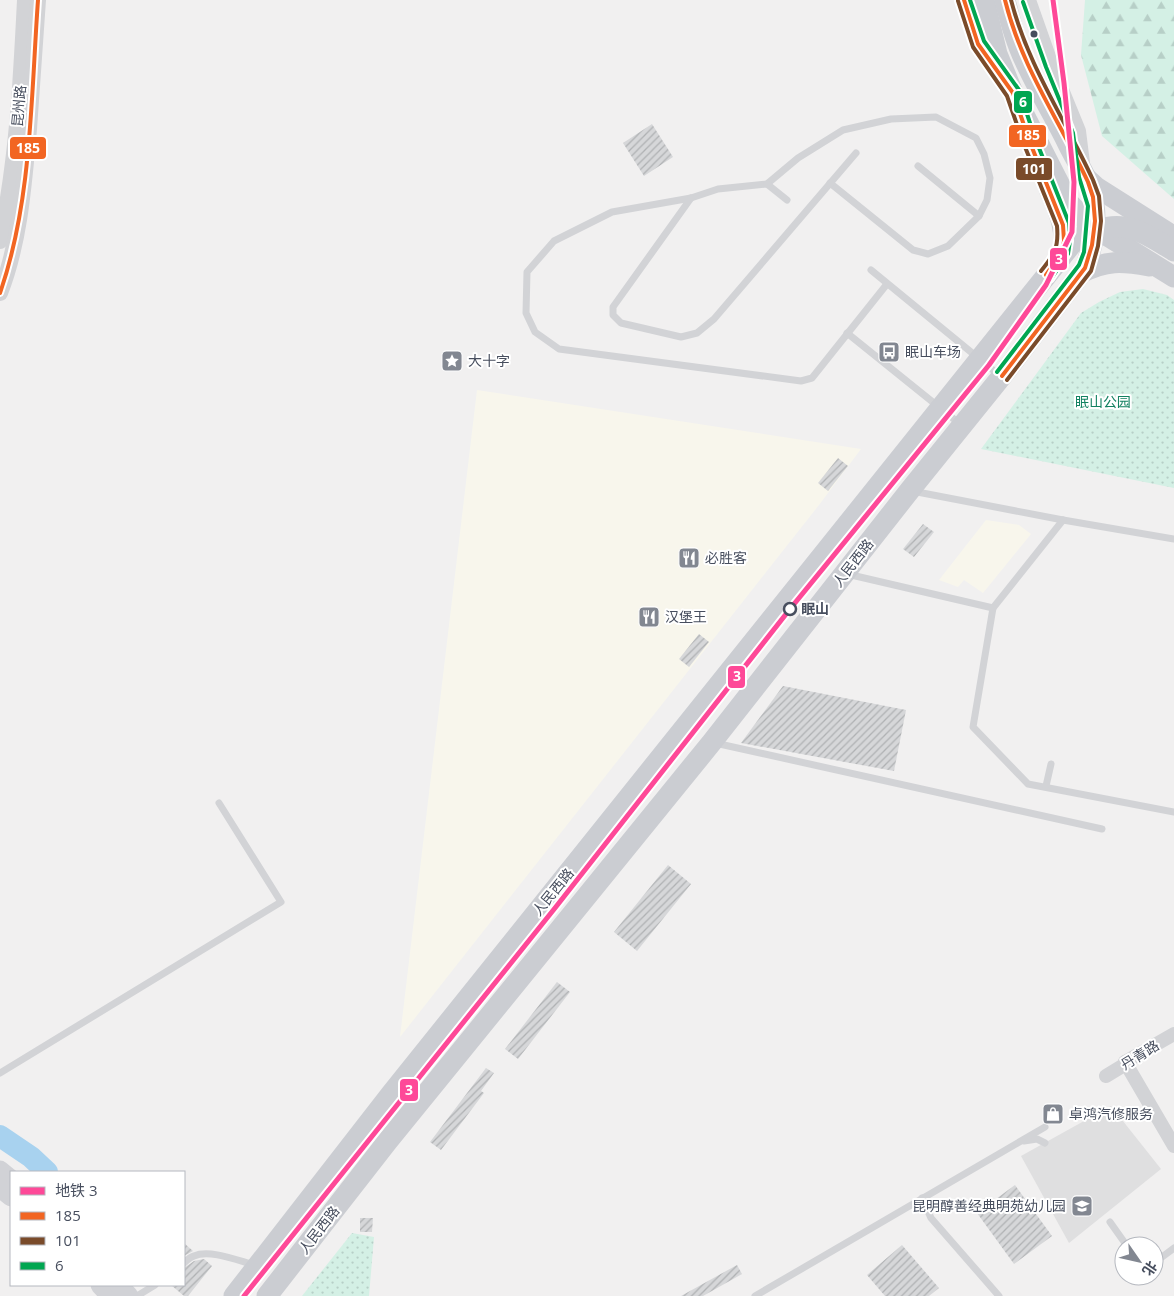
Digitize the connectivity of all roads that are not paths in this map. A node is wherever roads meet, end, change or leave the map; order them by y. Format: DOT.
graph roads {
  1 [pos="25,0"];
  2 [pos="38,0"];
  3 [pos="964,0"];
  4 [pos="984,0"];
  5 [pos="1005,0"];
  6 [pos="1029,0"];
  7 [pos="1013,93"];
  8 [pos="856,153"];
  9 [pos="918,166"];
  10 [pos="1085,176"];
  11 [pos="830,183"];
  12 [pos="767,184"];
  13 [pos="691,198"];
  14 [pos="787,200"];
  15 [pos="979,216"];
  16 [pos="1095,230"];
  17 [pos="1174,237"];
  18 [pos="0,242"];
  19 [pos="1174,251"];
  20 [pos="1062,256"];
  21 [pos="871,270"];
  22 [pos="1169,270"];
  23 [pos="1081,273"];
  24 [pos="887,284"];
  25 [pos="0,293"];
  26 [pos="848,333"];
  27 [pos="980,358"];
  28 [pos="1002,376"];
  29 [pos="940,408"];
  30 [pos="962,426"];
  31 [pos="910,490"];
  32 [pos="1063,520"];
  33 [pos="1174,539"];
  34 [pos="844,573"];
  35 [pos="993,608"];
  36 [pos="712,742"];
  37 [pos="1051,764"];
  38 [pos="1046,786"];
  39 [pos="219,803"];
  40 [pos="1174,812"];
  41 [pos="1102,829"];
  42 [pos="1174,1034"];
  43 [pos="1125,1062"];
  44 [pos="0,1073"];
  45 [pos="1106,1076"];
  46 [pos="1045,1127"];
  47 [pos="1019,1142"];
  48 [pos="1045,1142"];
  49 [pos="1174,1146"];
  50 [pos="0,1170"];
  51 [pos="10,1178"];
  52 [pos="0,1188"];
  53 [pos="10,1196"];
  54 [pos="922,1198"];
  55 [pos="1110,1222"];
  56 [pos="1120,1236"];
  57 [pos="185,1262"];
  58 [pos="257,1266"];
  59 [pos="101,1286"];
  60 [pos="120,1286"];
  61 [pos="153,1286"];
  62 [pos="110,1296"];
  63 [pos="129,1296"];
  64 [pos="137,1296"];
  65 [pos="234,1296"];
  66 [pos="267,1296"];
  67 [pos="755,1296"];
  68 [pos="999,1296"];
  1 -- 18 [label="street, 昆州路"];
  2 -- 25 [label="street, 昆州路"];
  3 -- 7 [label="street"];
  4 -- 7 [label="main road"];
  5 -- 10 [label="main road"];
  6 -- 10 [label="street"];
  7 -- 16 [label="main road"];
  7 -- 20 [label="main road"];
  8 -- 11 [label="lane"];
  9 -- 15 [label="lane"];
  10 -- 16 [label="main road, 人民西路"];
  10 -- 17 [label="main road"];
  11 -- 13 [label="lane"];
  11 -- 15 [label="lane"];
  12 -- 13 [label="lane"];
  12 -- 14 [label="lane"];
  12 -- 15 [label="lane"];
  13 -- 26 [label="lane"];
  16 -- 19 [label="main road"];
  16 -- 20 [label="main road, 人民西路"];
  16 -- 22 [label="main road"];
  16 -- 23 [label="main road, 人民西路"];
  20 -- 27 [label="main road, 人民西路"];
  21 -- 24 [label="lane"];
  22 -- 23 [label="main road"];
  23 -- 28 [label="main road, 人民西路"];
  24 -- 26 [label="lane"];
  24 -- 27 [label="lane"];
  26 -- 29 [label="lane"];
  27 -- 28 [label="lane"];
  27 -- 29 [label="main road, 人民西路"];
  28 -- 30 [label="main road, 人民西路"];
  29 -- 30 [label="lane"];
  29 -- 58 [label="main road, 人民西路"];
  30 -- 31 [label="main road, 人民西路"];
  31 -- 32 [label="lane"];
  31 -- 34 [label="main road, 人民西路"];
  32 -- 33 [label="lane"];
  32 -- 35 [label="lane"];
  34 -- 35 [label="lane"];
  34 -- 36 [label="main road, 人民西路"];
  35 -- 38 [label="lane"];
  36 -- 41 [label="lane"];
  36 -- 66 [label="main road, 人民西路"];
  37 -- 38 [label="lane"];
  38 -- 40 [label="lane"];
  39 -- 44 [label="lane"];
  42 -- 43 [label="street, 丹青路"];
  43 -- 45 [label="street, 丹青路"];
  43 -- 49 [label="street"];
  46 -- 47 [label="lane"];
  47 -- 48 [label="lane"];
  47 -- 54 [label="lane"];
  50 -- 51 [label="main road"];
  52 -- 53 [label="main road"];
  54 -- 67 [label="lane"];
  54 -- 68 [label="lane"];
  55 -- 56 [label="lane"];
  57 -- 58 [label="lane"];
  58 -- 65 [label="main road, 人民西路"];
  59 -- 62 [label="main road"];
  60 -- 63 [label="main road"];
  61 -- 64 [label="lane"];
}
